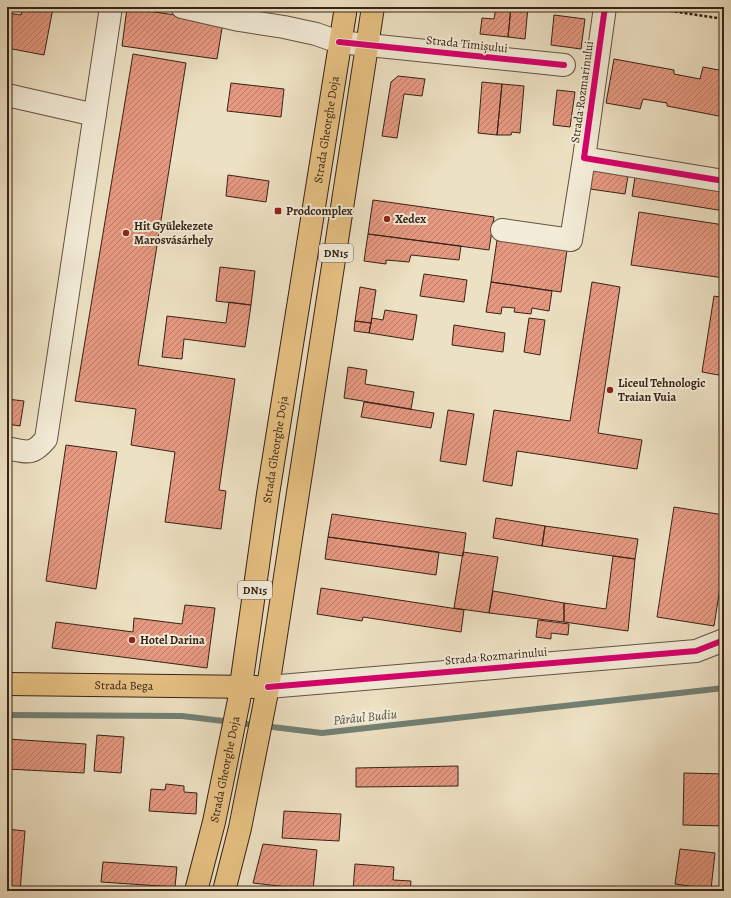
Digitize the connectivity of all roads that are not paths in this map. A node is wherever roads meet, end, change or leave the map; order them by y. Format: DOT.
graph roads {
  1 [pos="111,7"];
  2 [pos="182,7"];
  3 [pos="346,7"];
  4 [pos="373,7"];
  5 [pos="605,7"];
  6 [pos="339,42"];
  7 [pos="367,46"];
  8 [pos="564,65"];
  9 [pos="7,95"];
  10 [pos="95,115"];
  11 [pos="584,158"];
  12 [pos="724,181"];
  13 [pos="502,230"];
  14 [pos="7,448"];
  15 [pos="724,640"];
  16 [pos="7,684"];
  17 [pos="240,693"];
  18 [pos="267,693"];
  19 [pos="196,891"];
  20 [pos="224,891"];
  1 -- 10 [label="street"];
  2 -- 6 [label="street, Strada Timișului"];
  3 -- 6 [label="main road, Strada Gheorghe Doja / DN15"];
  4 -- 7 [label="main road, DN15"];
  5 -- 11 [label="street, Strada Rozmarinului"];
  6 -- 7 [label="street, Strada Timișului"];
  6 -- 17 [label="main road, Strada Gheorghe Doja / DN15"];
  7 -- 8 [label="street, Strada Timișului"];
  7 -- 18 [label="main road, DN15"];
  9 -- 10 [label="street"];
  10 -- 14 [label="street"];
  11 -- 12 [label="street, Strada Rozmarinului"];
  11 -- 13 [label="street"];
  15 -- 18 [label="street, Strada Rozmarinului"];
  16 -- 17 [label="main road, Strada Bega"];
  17 -- 18 [label="main road, Strada Bega"];
  17 -- 19 [label="main road, Strada Gheorghe Doja / DN15"];
  18 -- 20 [label="main road, DN15"];
}
